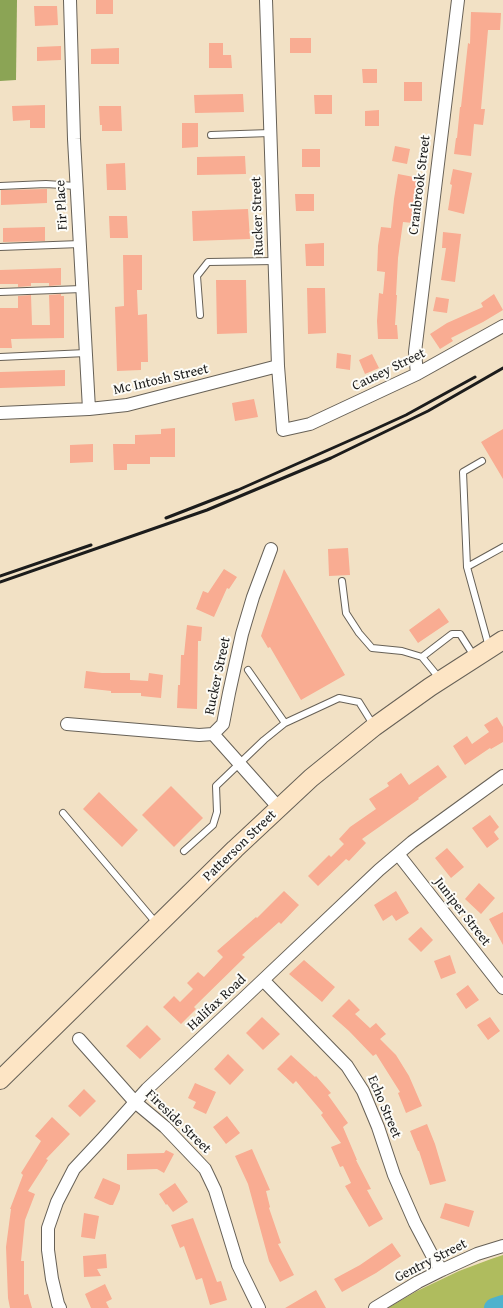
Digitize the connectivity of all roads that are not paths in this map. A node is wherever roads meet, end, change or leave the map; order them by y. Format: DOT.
graph roads {
  1 [pos="70,0"];
  2 [pos="266,0"];
  3 [pos="458,0"];
  4 [pos="270,132"];
  5 [pos="211,135"];
  6 [pos="0,186"];
  7 [pos="76,186"];
  8 [pos="80,244"];
  9 [pos="0,247"];
  10 [pos="274,261"];
  11 [pos="82,289"];
  12 [pos="0,292"];
  13 [pos="200,316"];
  14 [pos="503,326"];
  15 [pos="86,353"];
  16 [pos="0,357"];
  17 [pos="278,366"];
  18 [pos="417,374"];
  19 [pos="89,409"];
  20 [pos="0,413"];
  21 [pos="284,430"];
  22 [pos="482,461"];
  23 [pos="503,547"];
  24 [pos="271,549"];
  25 [pos="467,567"];
  26 [pos="342,581"];
  27 [pos="489,649"];
  28 [pos="422,657"];
  29 [pos="248,670"];
  30 [pos="441,680"];
  31 [pos="285,723"];
  32 [pos="67,724"];
  33 [pos="374,727"];
  34 [pos="213,734"];
  35 [pos="240,763"];
  36 [pos="503,776"];
  37 [pos="279,808"];
  38 [pos="63,813"];
  39 [pos="184,851"];
  40 [pos="398,854"];
  41 [pos="158,925"];
  42 [pos="264,980"];
  43 [pos="503,988"];
  44 [pos="79,1038"];
  45 [pos="0,1080"];
  46 [pos="135,1102"];
  47 [pos="503,1246"];
  48 [pos="442,1270"];
  49 [pos="60,1308"];
  50 [pos="259,1308"];
  51 [pos="375,1308"];
  1 -- 7 [label="street, Fir Place"];
  2 -- 4 [label="street, Rucker Street"];
  3 -- 18 [label="street, Cranbrook Street"];
  4 -- 5 [label="lane"];
  4 -- 10 [label="street, Rucker Street"];
  6 -- 7 [label="lane"];
  7 -- 8 [label="street, Fir Place"];
  8 -- 9 [label="lane"];
  8 -- 11 [label="street, Fir Place"];
  10 -- 13 [label="lane"];
  10 -- 17 [label="street, Rucker Street"];
  11 -- 12 [label="lane"];
  11 -- 15 [label="street, Fir Place"];
  14 -- 18 [label="street, Causey Street"];
  15 -- 16 [label="lane"];
  15 -- 19 [label="street, Fir Place"];
  17 -- 19 [label="street, Mc Intosh Street"];
  17 -- 21 [label="street, Rucker Street"];
  18 -- 21 [label="street, Causey Street"];
  19 -- 20 [label="street, Mc Intosh Street"];
  22 -- 25 [label="lane"];
  23 -- 25 [label="lane"];
  24 -- 34 [label="street, Rucker Street"];
  25 -- 27 [label="lane"];
  26 -- 28 [label="lane"];
  27 -- 28 [label="lane"];
  27 -- 30 [label="main road, Patterson Street"];
  28 -- 30 [label="lane"];
  29 -- 31 [label="lane"];
  30 -- 33 [label="main road, Patterson Street"];
  31 -- 33 [label="lane"];
  31 -- 35 [label="lane"];
  32 -- 34 [label="street, Rucker Street"];
  33 -- 37 [label="main road, Patterson Street"];
  34 -- 35 [label="street"];
  35 -- 37 [label="street"];
  35 -- 39 [label="lane"];
  36 -- 40 [label="street, Halifax Road"];
  37 -- 41 [label="main road, Patterson Street"];
  38 -- 41 [label="lane"];
  40 -- 42 [label="street, Halifax Road"];
  40 -- 43 [label="street, Juniper Street"];
  41 -- 45 [label="main road, Patterson Street"];
  42 -- 46 [label="street, Halifax Road"];
  42 -- 48 [label="street, Echo Street"];
  44 -- 46 [label="street, Fireside Street"];
  46 -- 49 [label="street, Halifax Road"];
  46 -- 50 [label="street, Fireside Street"];
  47 -- 48 [label="street, Gentry Street"];
  48 -- 51 [label="street, Gentry Street"];
}
